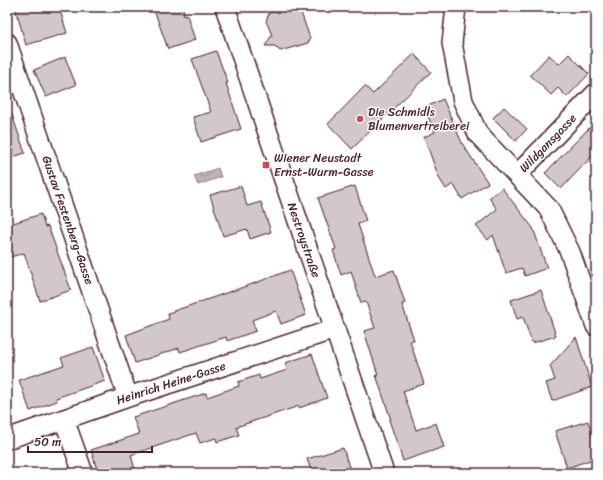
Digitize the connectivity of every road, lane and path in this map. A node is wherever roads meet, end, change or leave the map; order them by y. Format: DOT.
graph roads {
  1 [pos="225,7"];
  2 [pos="456,7"];
  3 [pos="7,43"];
  4 [pos="596,93"];
  5 [pos="517,175"];
  6 [pos="596,326"];
  7 [pos="335,329"];
  8 [pos="128,397"];
  9 [pos="64,419"];
  10 [pos="7,440"];
  11 [pos="84,473"];
  12 [pos="384,473"];
  1 -- 7 [label="street, Nestroystraße"];
  2 -- 5 [label="street"];
  3 -- 8 [label="street, Gustav Festenberg-Gasse"];
  4 -- 5 [label="street, Wildgansgasse"];
  5 -- 6 [label="street"];
  7 -- 8 [label="street, Heinrich Heine-Gasse"];
  7 -- 12 [label="street, Nestroystraße"];
  8 -- 9 [label="street, Heinrich Heine-Gasse"];
  9 -- 10 [label="street, Heinrich Heine-Gasse"];
  9 -- 11 [label="street"];
}
